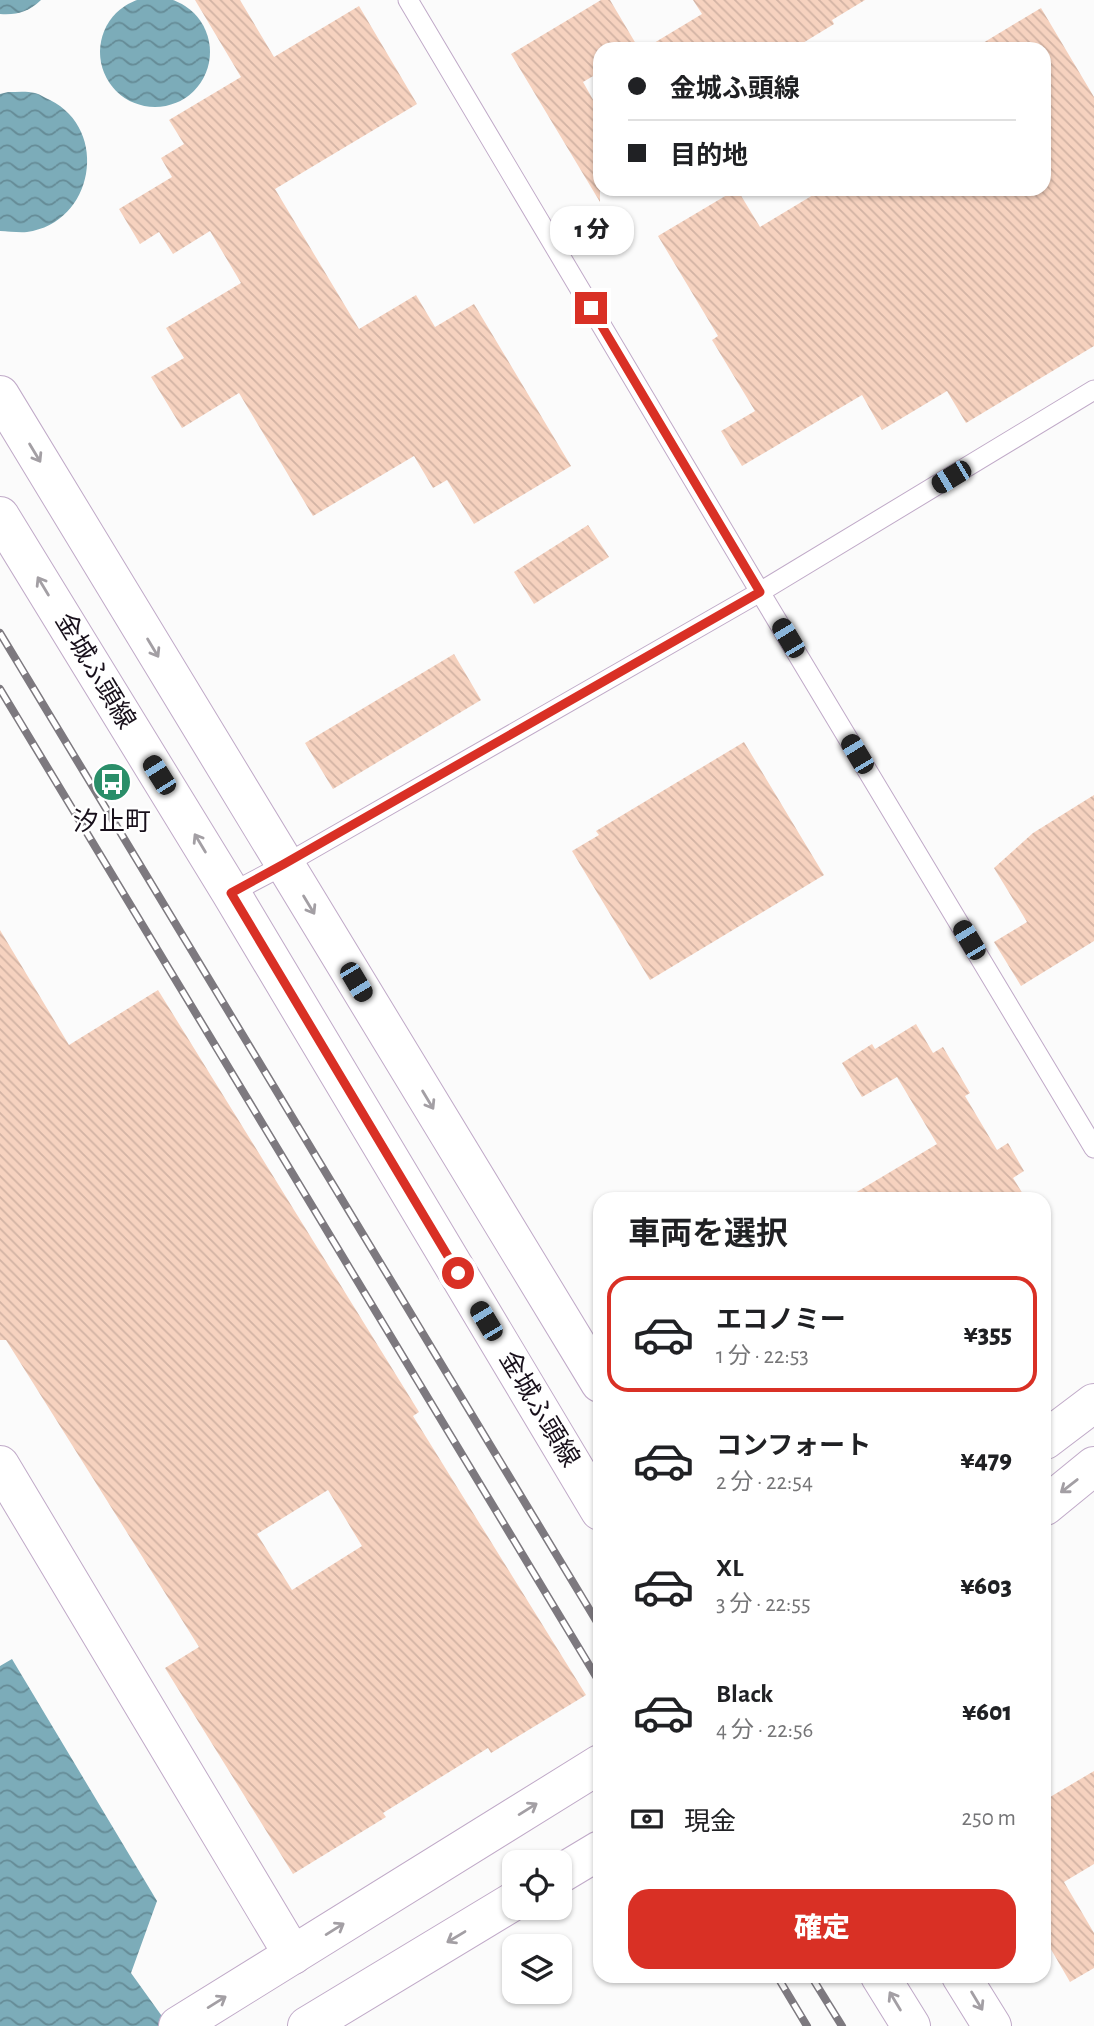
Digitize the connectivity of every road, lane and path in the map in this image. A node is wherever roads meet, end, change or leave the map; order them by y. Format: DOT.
graph roads {
  1 [pos="408,0"];
  2 [pos="1094,390"];
  3 [pos="0,395"];
  4 [pos="0,516"];
  5 [pos="760,592"];
  6 [pos="284,864"];
  7 [pos="231,893"];
  8 [pos="1094,1149"];
  9 [pos="593,1372"];
  10 [pos="1094,1403"];
  11 [pos="1051,1435"];
  12 [pos="0,1465"];
  13 [pos="1094,1466"];
  14 [pos="593,1499"];
  15 [pos="1051,1501"];
  16 [pos="593,1768"];
  17 [pos="593,1854"];
  18 [pos="572,1867"];
  19 [pos="502,1909"];
  20 [pos="293,1955"];
  21 [pos="884,1983"];
  22 [pos="965,1983"];
  23 [pos="319,2023"];
  24 [pos="178,2026"];
  25 [pos="911,2026"];
  26 [pos="992,2026"];
  1 -- 5 [label="lane"];
  2 -- 5 [label="lane"];
  3 -- 6 [label="main road, one-way"];
  7 -- 4 [label="main road, 金城ふ頭線, one-way"];
  5 -- 6 [label="lane"];
  5 -- 8 [label="lane"];
  6 -- 7 [label="lane"];
  6 -- 9 [label="main road, one-way"];
  7 -- 14 [label="main road, 金城ふ頭線"];
  10 -- 11 [label="main road"];
  12 -- 20 [label="main road"];
  13 -- 15 [label="main road, one-way"];
  20 -- 16 [label="main road, one-way"];
  17 -- 18 [label="main road"];
  19 -- 23 [label="main road, one-way"];
  24 -- 20 [label="main road, one-way"];
  25 -- 21 [label="main road, one-way"];
  22 -- 26 [label="main road, one-way"];
}
